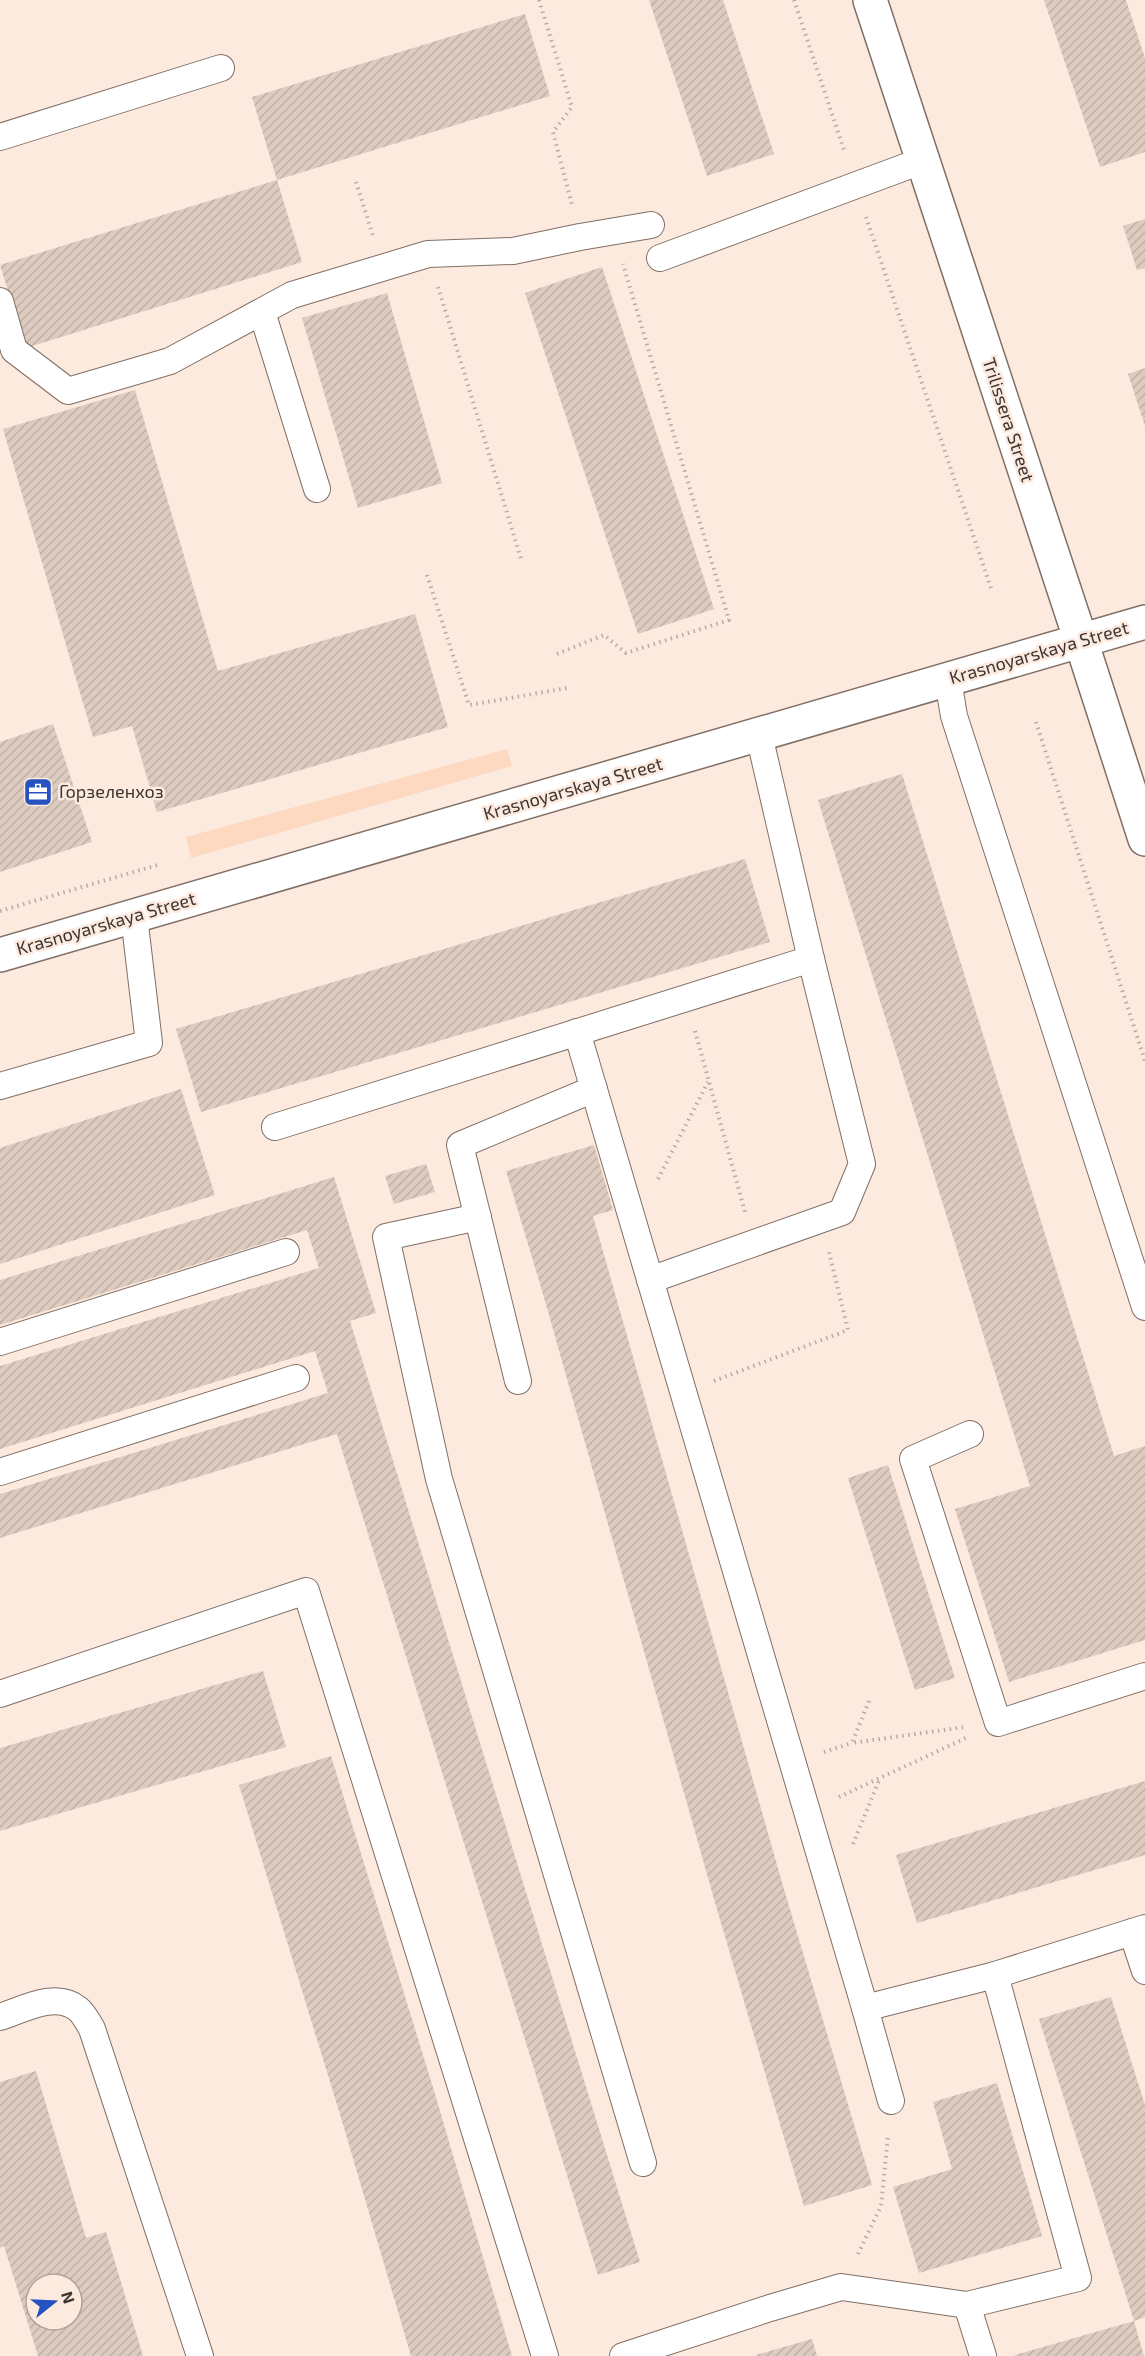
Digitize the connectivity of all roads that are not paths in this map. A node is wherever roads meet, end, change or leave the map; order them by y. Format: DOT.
graph roads {
  1 [pos="870,0"];
  2 [pos="221,68"];
  3 [pos="0,137"];
  4 [pos="924,160"];
  5 [pos="651,225"];
  6 [pos="660,258"];
  7 [pos="0,301"];
  8 [pos="262,312"];
  9 [pos="317,489"];
  10 [pos="1145,622"];
  11 [pos="1082,642"];
  12 [pos="948,680"];
  13 [pos="759,735"];
  14 [pos="1145,839"];
  15 [pos="134,916"];
  16 [pos="0,955"];
  17 [pos="811,959"];
  18 [pos="577,1032"];
  19 [pos="0,1086"];
  20 [pos="594,1089"];
  21 [pos="275,1127"];
  22 [pos="478,1217"];
  23 [pos="286,1252"];
  24 [pos="650,1280"];
  25 [pos="1145,1307"];
  26 [pos="0,1342"];
  27 [pos="296,1378"];
  28 [pos="518,1381"];
  29 [pos="970,1434"];
  30 [pos="0,1472"];
  31 [pos="1145,1676"];
  32 [pos="0,1694"];
  33 [pos="1139,1930"];
  34 [pos="1145,1971"];
  35 [pos="995,1975"];
  36 [pos="865,2008"];
  37 [pos="0,2017"];
  38 [pos="891,2101"];
  39 [pos="643,2163"];
  40 [pos="968,2305"];
  41 [pos="200,2356"];
  42 [pos="545,2356"];
  43 [pos="623,2356"];
  44 [pos="983,2356"];
  1 -- 4 [label="street, Trilissera Street"];
  2 -- 3 [label="lane"];
  4 -- 6 [label="lane"];
  4 -- 11 [label="street, Trilissera Street"];
  5 -- 8 [label="lane"];
  7 -- 8 [label="lane"];
  8 -- 9 [label="lane"];
  10 -- 11 [label="street, Krasnoyarskaya Street"];
  11 -- 12 [label="street, Krasnoyarskaya Street"];
  11 -- 14 [label="street, Trilissera Street"];
  12 -- 13 [label="street, Krasnoyarskaya Street"];
  12 -- 25 [label="lane"];
  13 -- 15 [label="street, Krasnoyarskaya Street"];
  13 -- 17 [label="lane"];
  15 -- 16 [label="street, Krasnoyarskaya Street"];
  15 -- 19 [label="lane"];
  17 -- 18 [label="lane"];
  17 -- 24 [label="lane"];
  18 -- 20 [label="lane"];
  18 -- 21 [label="lane"];
  20 -- 22 [label="lane"];
  20 -- 24 [label="lane"];
  22 -- 28 [label="lane"];
  22 -- 39 [label="lane"];
  23 -- 26 [label="lane"];
  24 -- 36 [label="lane"];
  27 -- 30 [label="lane"];
  29 -- 31 [label="lane"];
  32 -- 42 [label="lane"];
  33 -- 34 [label="lane"];
  33 -- 35 [label="lane"];
  35 -- 36 [label="lane"];
  35 -- 40 [label="lane"];
  36 -- 38 [label="lane"];
  37 -- 41 [label="lane"];
  40 -- 43 [label="lane"];
  40 -- 44 [label="lane"];
}
